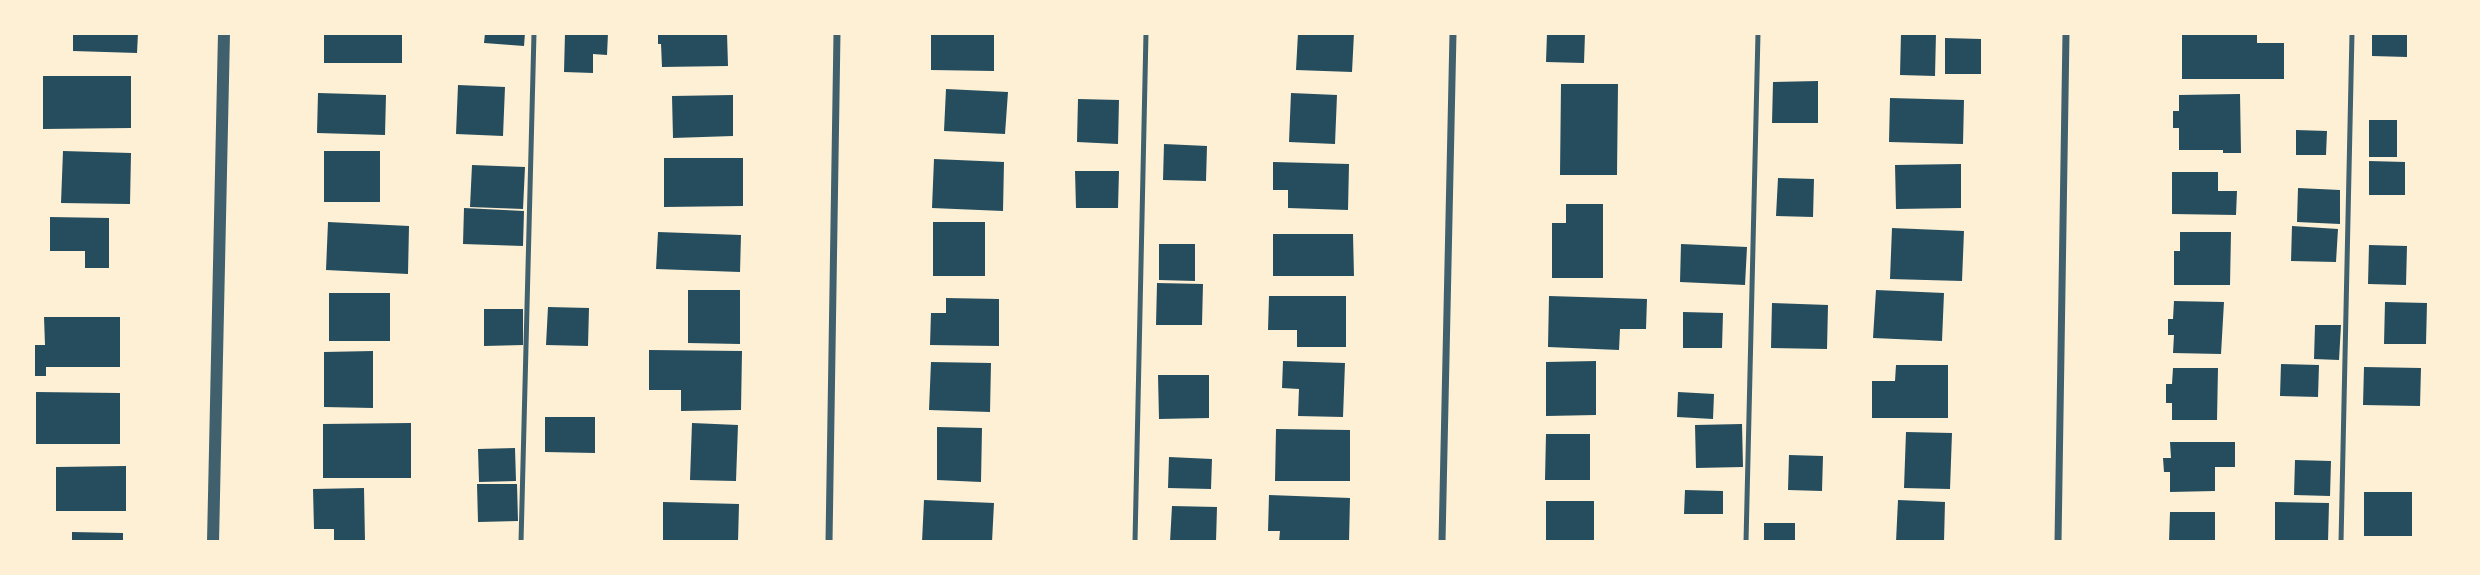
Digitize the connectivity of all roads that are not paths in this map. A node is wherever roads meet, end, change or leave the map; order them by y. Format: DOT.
graph roads {
  1 [pos="224,33"];
  2 [pos="534,33"];
  3 [pos="838,33"];
  4 [pos="1146,33"];
  5 [pos="1453,33"];
  6 [pos="1758,33"];
  7 [pos="2066,33"];
  8 [pos="2352,33"];
  9 [pos="213,542"];
  10 [pos="521,542"];
  11 [pos="829,542"];
  12 [pos="1135,542"];
  13 [pos="1442,542"];
  14 [pos="1746,542"];
  15 [pos="2057,542"];
  16 [pos="2341,542"];
  1 -- 9 [label="street"];
  2 -- 10 [label="lane"];
  3 -- 11 [label="street"];
  4 -- 12 [label="lane"];
  5 -- 13 [label="street"];
  6 -- 14 [label="lane"];
  7 -- 15 [label="street"];
  8 -- 16 [label="lane"];
}
